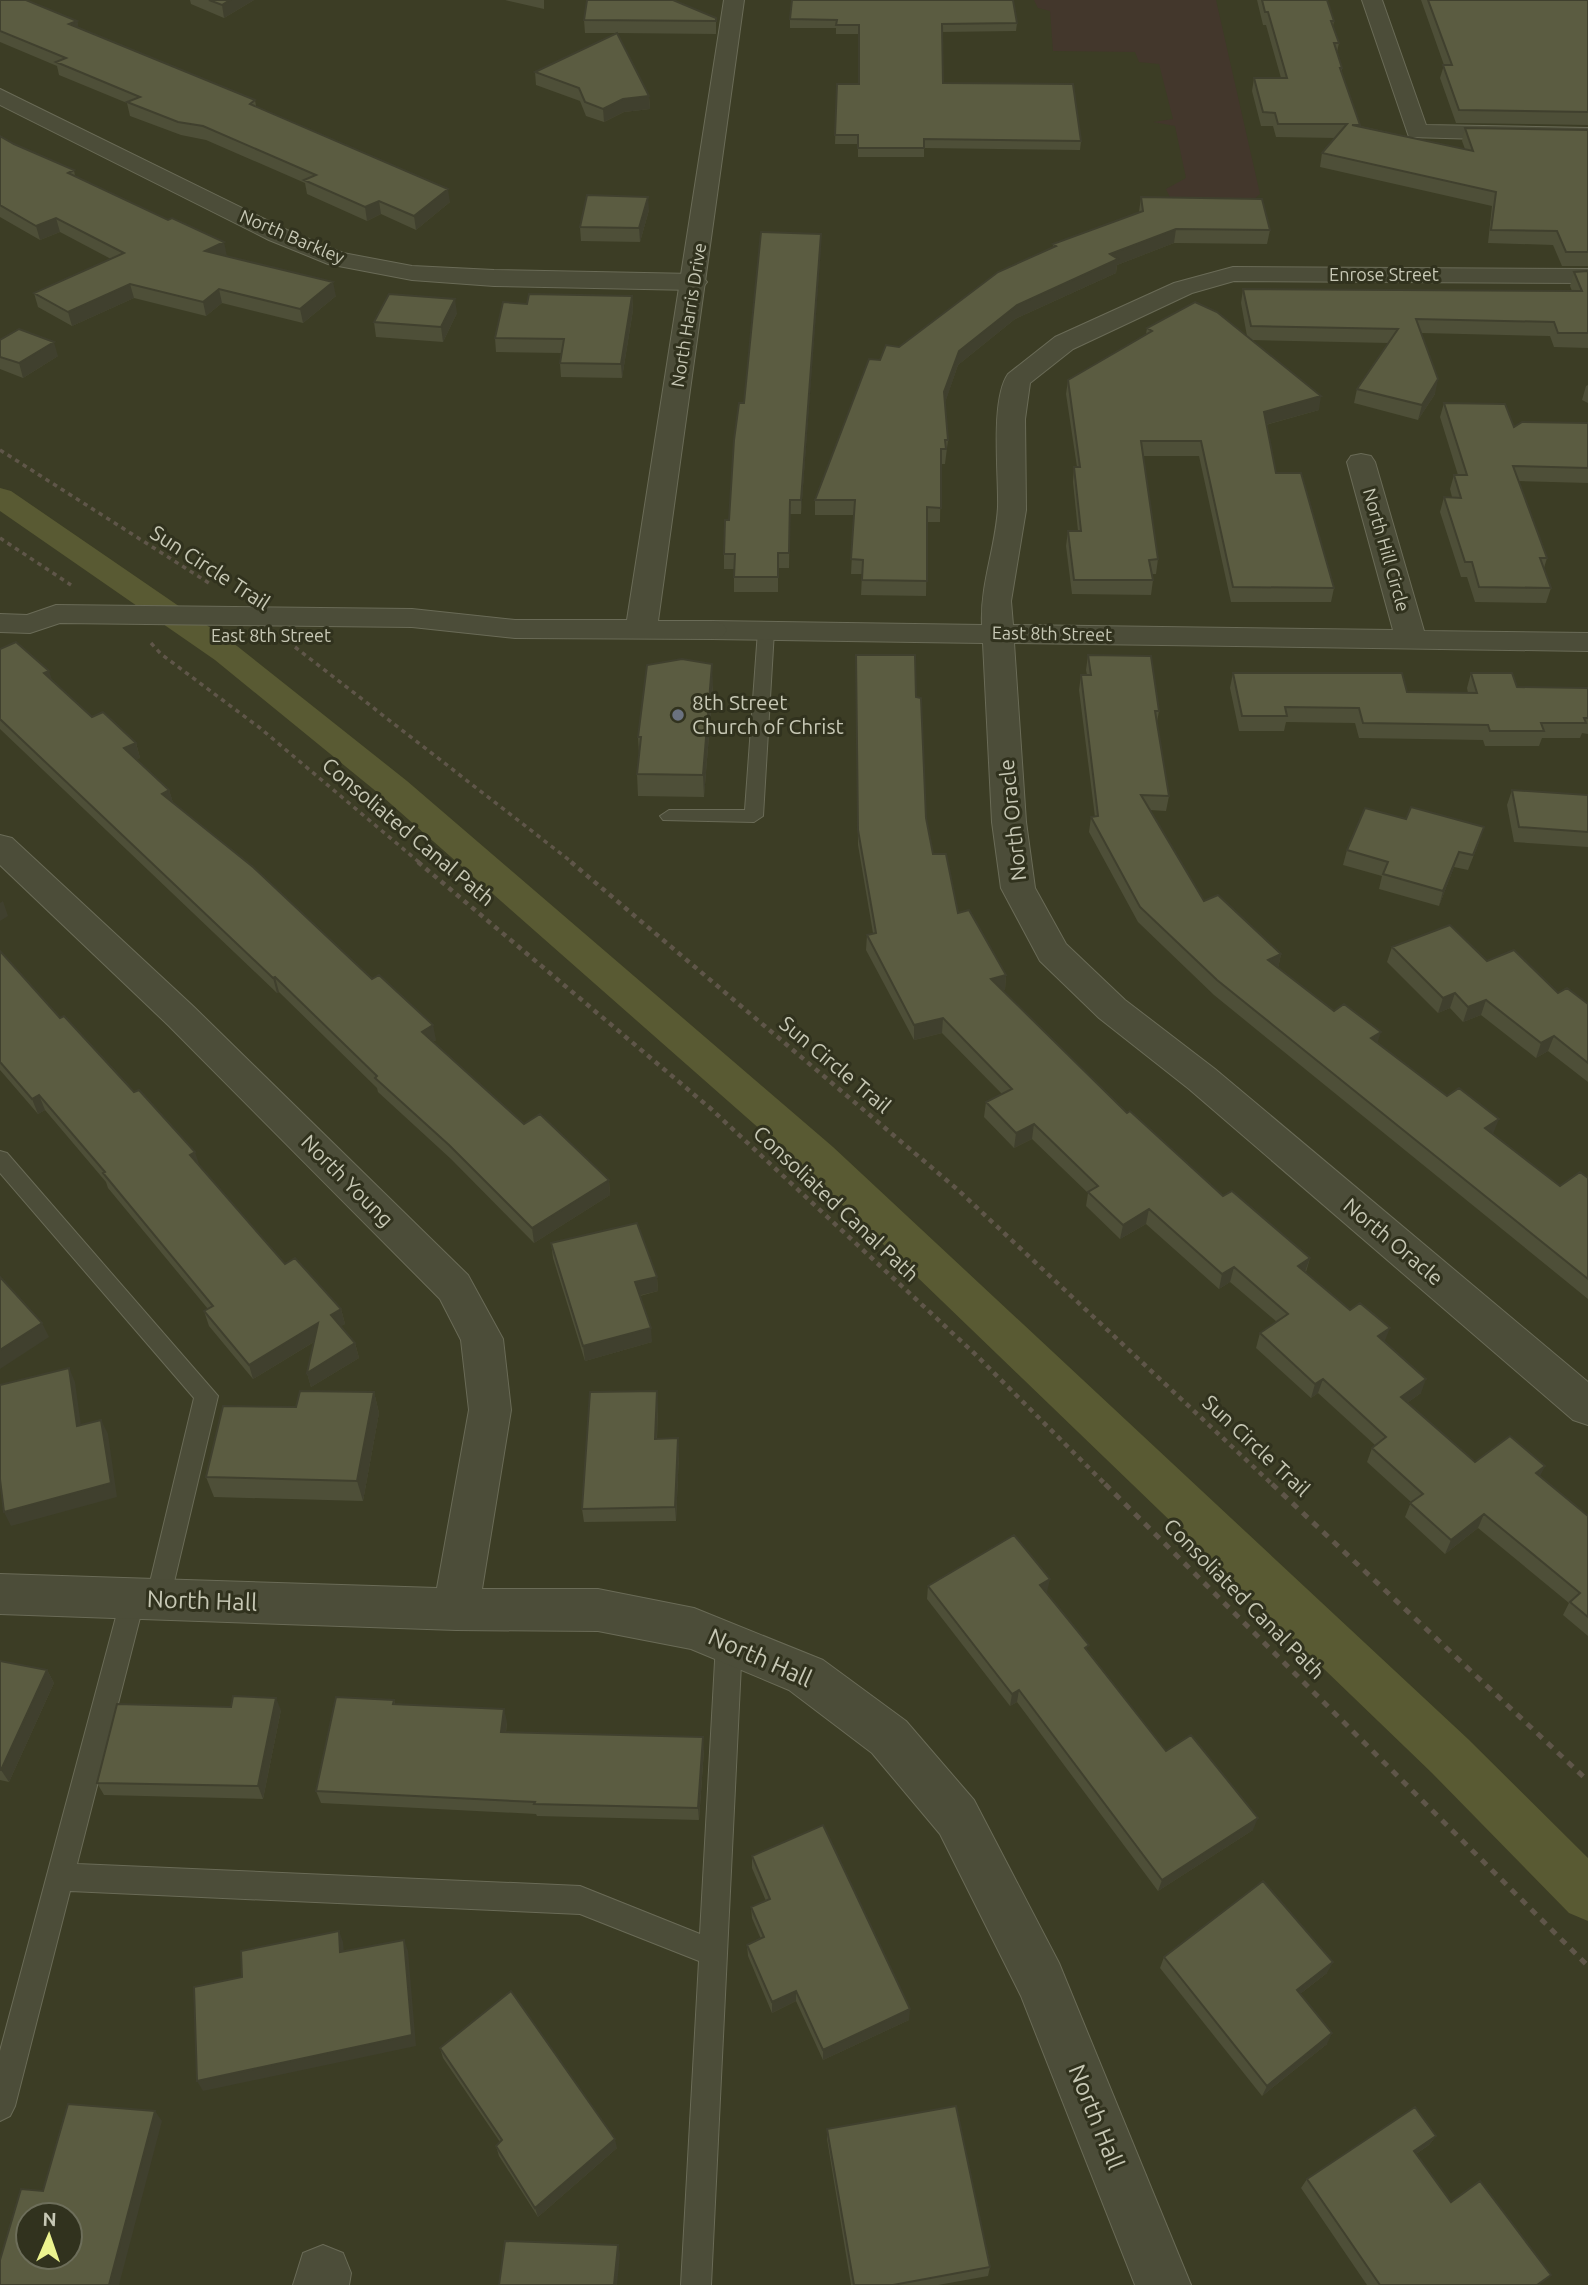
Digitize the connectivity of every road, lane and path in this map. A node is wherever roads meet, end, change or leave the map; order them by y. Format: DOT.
graph roads {
  1 [pos="734,0"];
  2 [pos="1372,0"];
  3 [pos="0,96"];
  4 [pos="1588,135"];
  5 [pos="1588,276"];
  6 [pos="694,282"];
  7 [pos="1183,288"];
  8 [pos="0,450"];
  9 [pos="1362,462"];
  10 [pos="0,538"];
  11 [pos="15,623"];
  12 [pos="142,625"];
  13 [pos="258,626"];
  14 [pos="641,630"];
  15 [pos="766,631"];
  16 [pos="999,633"];
  17 [pos="1411,639"];
  18 [pos="1588,642"];
  19 [pos="669,816"];
  20 [pos="0,846"];
  21 [pos="0,1159"];
  22 [pos="1588,1407"];
  23 [pos="0,1594"];
  24 [pos="146,1599"];
  25 [pos="456,1609"];
  26 [pos="729,1643"];
  27 [pos="1588,1781"];
  28 [pos="60,1878"];
  29 [pos="713,1953"];
  30 [pos="1588,1966"];
  31 [pos="0,2106"];
  32 [pos="696,2285"];
  33 [pos="1163,2285"];
  1 -- 6 [label="street, North Harris Drive"];
  2 -- 4 [label="street"];
  3 -- 6 [label="street, North Barkley"];
  5 -- 7 [label="street, Enrose Street"];
  6 -- 14 [label="street, North Harris Drive"];
  7 -- 16 [label="street, North Oracle"];
  8 -- 13 [label="path, Sun Circle Trail"];
  9 -- 17 [label="street, North Hill Circle"];
  10 -- 12 [label="path, Consoliated Canal Path"];
  11 -- 12 [label="street, East 8th Street"];
  12 -- 13 [label="street, East 8th Street"];
  12 -- 30 [label="path, Consoliated Canal Path"];
  13 -- 14 [label="street, East 8th Street"];
  13 -- 27 [label="path, Sun Circle Trail"];
  14 -- 15 [label="street, East 8th Street"];
  15 -- 16 [label="street, East 8th Street"];
  15 -- 19 [label="lane"];
  16 -- 17 [label="street, East 8th Street"];
  16 -- 22 [label="street, North Oracle"];
  17 -- 18 [label="street, East 8th Street"];
  20 -- 25 [label="street, North Young"];
  21 -- 24 [label="lane"];
  23 -- 24 [label="street, North Hall"];
  24 -- 25 [label="street, North Hall"];
  24 -- 28 [label="lane"];
  25 -- 26 [label="street, North Hall"];
  26 -- 29 [label="lane"];
  26 -- 33 [label="street, North Hall"];
  28 -- 29 [label="lane"];
  28 -- 31 [label="lane"];
  29 -- 32 [label="lane"];
}
